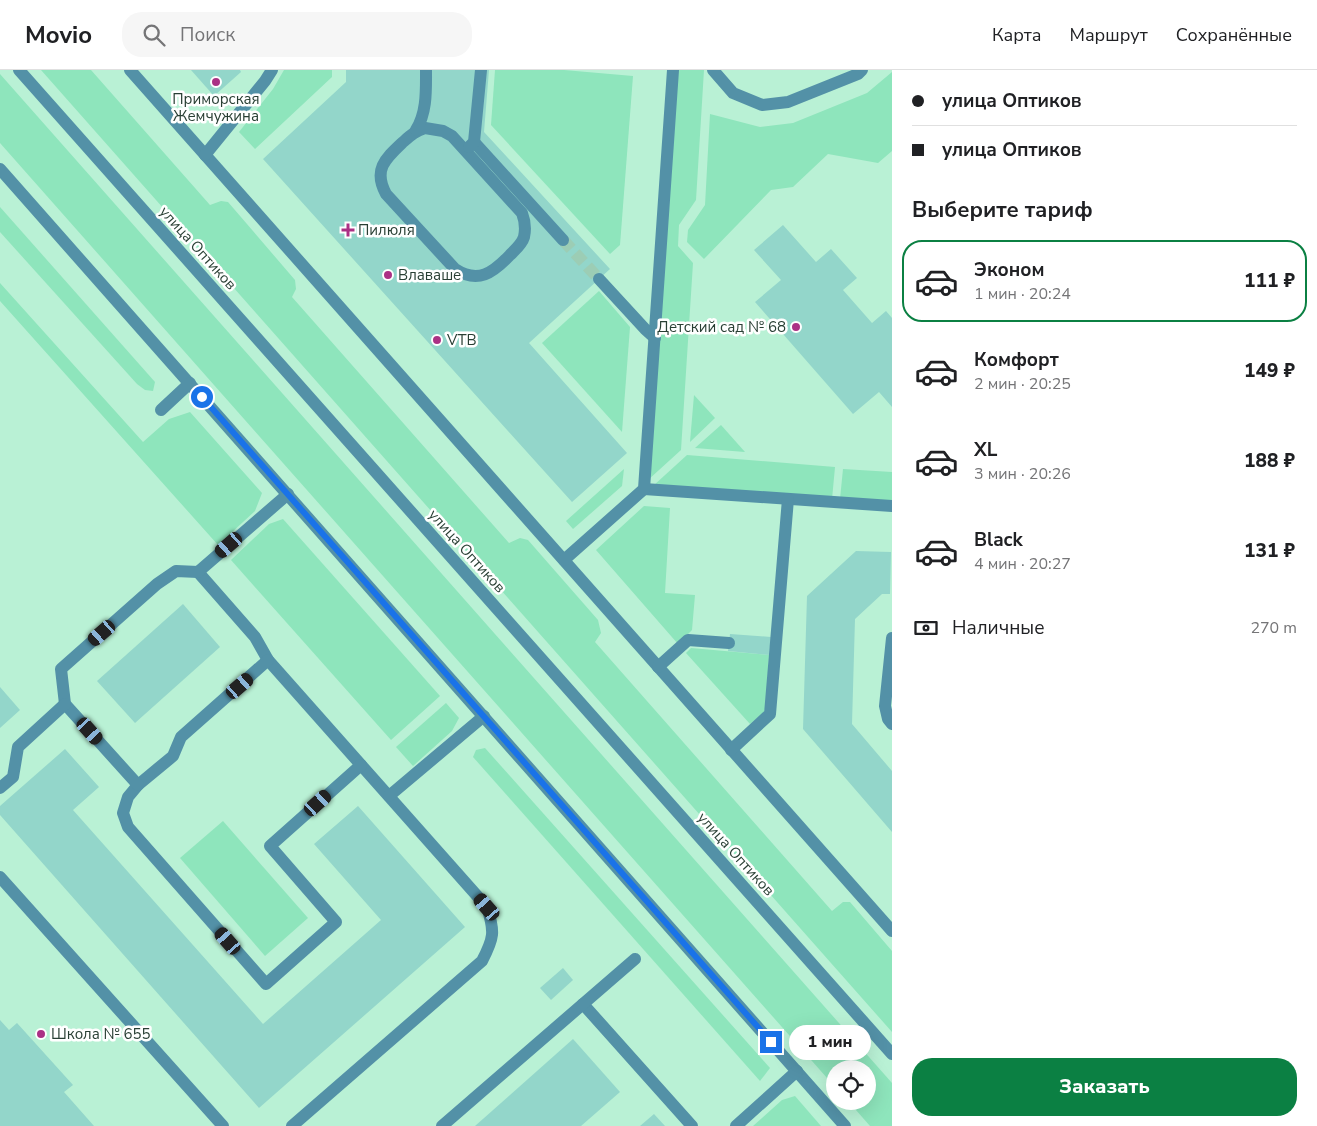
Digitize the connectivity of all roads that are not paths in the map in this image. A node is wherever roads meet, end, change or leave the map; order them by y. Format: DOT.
graph roads {
  1 [pos="18,70"];
  2 [pos="130,70"];
  3 [pos="272,70"];
  4 [pos="426,70"];
  5 [pos="481,70"];
  6 [pos="673,70"];
  7 [pos="713,70"];
  8 [pos="862,70"];
  9 [pos="416,130"];
  10 [pos="469,146"];
  11 [pos="205,155"];
  12 [pos="0,169"];
  13 [pos="563,240"];
  14 [pos="599,279"];
  15 [pos="656,322"];
  16 [pos="644,329"];
  17 [pos="655,338"];
  18 [pos="190,383"];
  19 [pos="161,410"];
  20 [pos="644,489"];
  21 [pos="288,494"];
  22 [pos="788,499"];
  23 [pos="892,506"];
  24 [pos="564,560"];
  25 [pos="198,572"];
  26 [pos="892,638"];
  27 [pos="729,643"];
  28 [pos="268,660"];
  29 [pos="658,667"];
  30 [pos="65,704"];
  31 [pos="484,716"];
  32 [pos="892,724"];
  33 [pos="731,750"];
  34 [pos="361,765"];
  35 [pos="138,785"];
  36 [pos="0,788"];
  37 [pos="389,796"];
  38 [pos="0,877"];
  39 [pos="892,931"];
  40 [pos="635,959"];
  41 [pos="583,1004"];
  42 [pos="892,1054"];
  43 [pos="797,1071"];
  44 [pos="223,1126"];
  45 [pos="292,1126"];
  46 [pos="442,1126"];
  47 [pos="692,1126"];
  48 [pos="736,1126"];
  49 [pos="845,1126"];
  1 -- 42 [label="street, улица Оптиков"];
  2 -- 11 [label="street"];
  3 -- 11 [label="street"];
  4 -- 9 [label="street"];
  5 -- 10 [label="street"];
  6 -- 15 [label="street"];
  7 -- 8 [label="street"];
  9 -- 10 [label="street"];
  9 -- 10 [label="street"];
  10 -- 13 [label="street"];
  11 -- 24 [label="street"];
  12 -- 18 [label="street"];
  14 -- 16 [label="street"];
  15 -- 16 [label="street"];
  15 -- 17 [label="street"];
  16 -- 17 [label="street"];
  17 -- 20 [label="street"];
  18 -- 19 [label="street"];
  18 -- 21 [label="street"];
  20 -- 22 [label="street"];
  20 -- 24 [label="street"];
  21 -- 25 [label="street"];
  21 -- 31 [label="street"];
  22 -- 23 [label="street"];
  22 -- 33 [label="street"];
  24 -- 29 [label="street"];
  25 -- 28 [label="street"];
  25 -- 30 [label="street"];
  26 -- 32 [label="street"];
  27 -- 29 [label="street"];
  28 -- 34 [label="street"];
  28 -- 35 [label="street"];
  29 -- 33 [label="street"];
  30 -- 35 [label="street"];
  30 -- 36 [label="street"];
  31 -- 37 [label="street"];
  31 -- 43 [label="street"];
  33 -- 39 [label="street"];
  34 -- 35 [label="street"];
  34 -- 37 [label="street"];
  37 -- 45 [label="street"];
  38 -- 44 [label="street"];
  40 -- 41 [label="street"];
  41 -- 46 [label="street"];
  41 -- 47 [label="street"];
  43 -- 48 [label="street"];
  43 -- 49 [label="street"];
}
